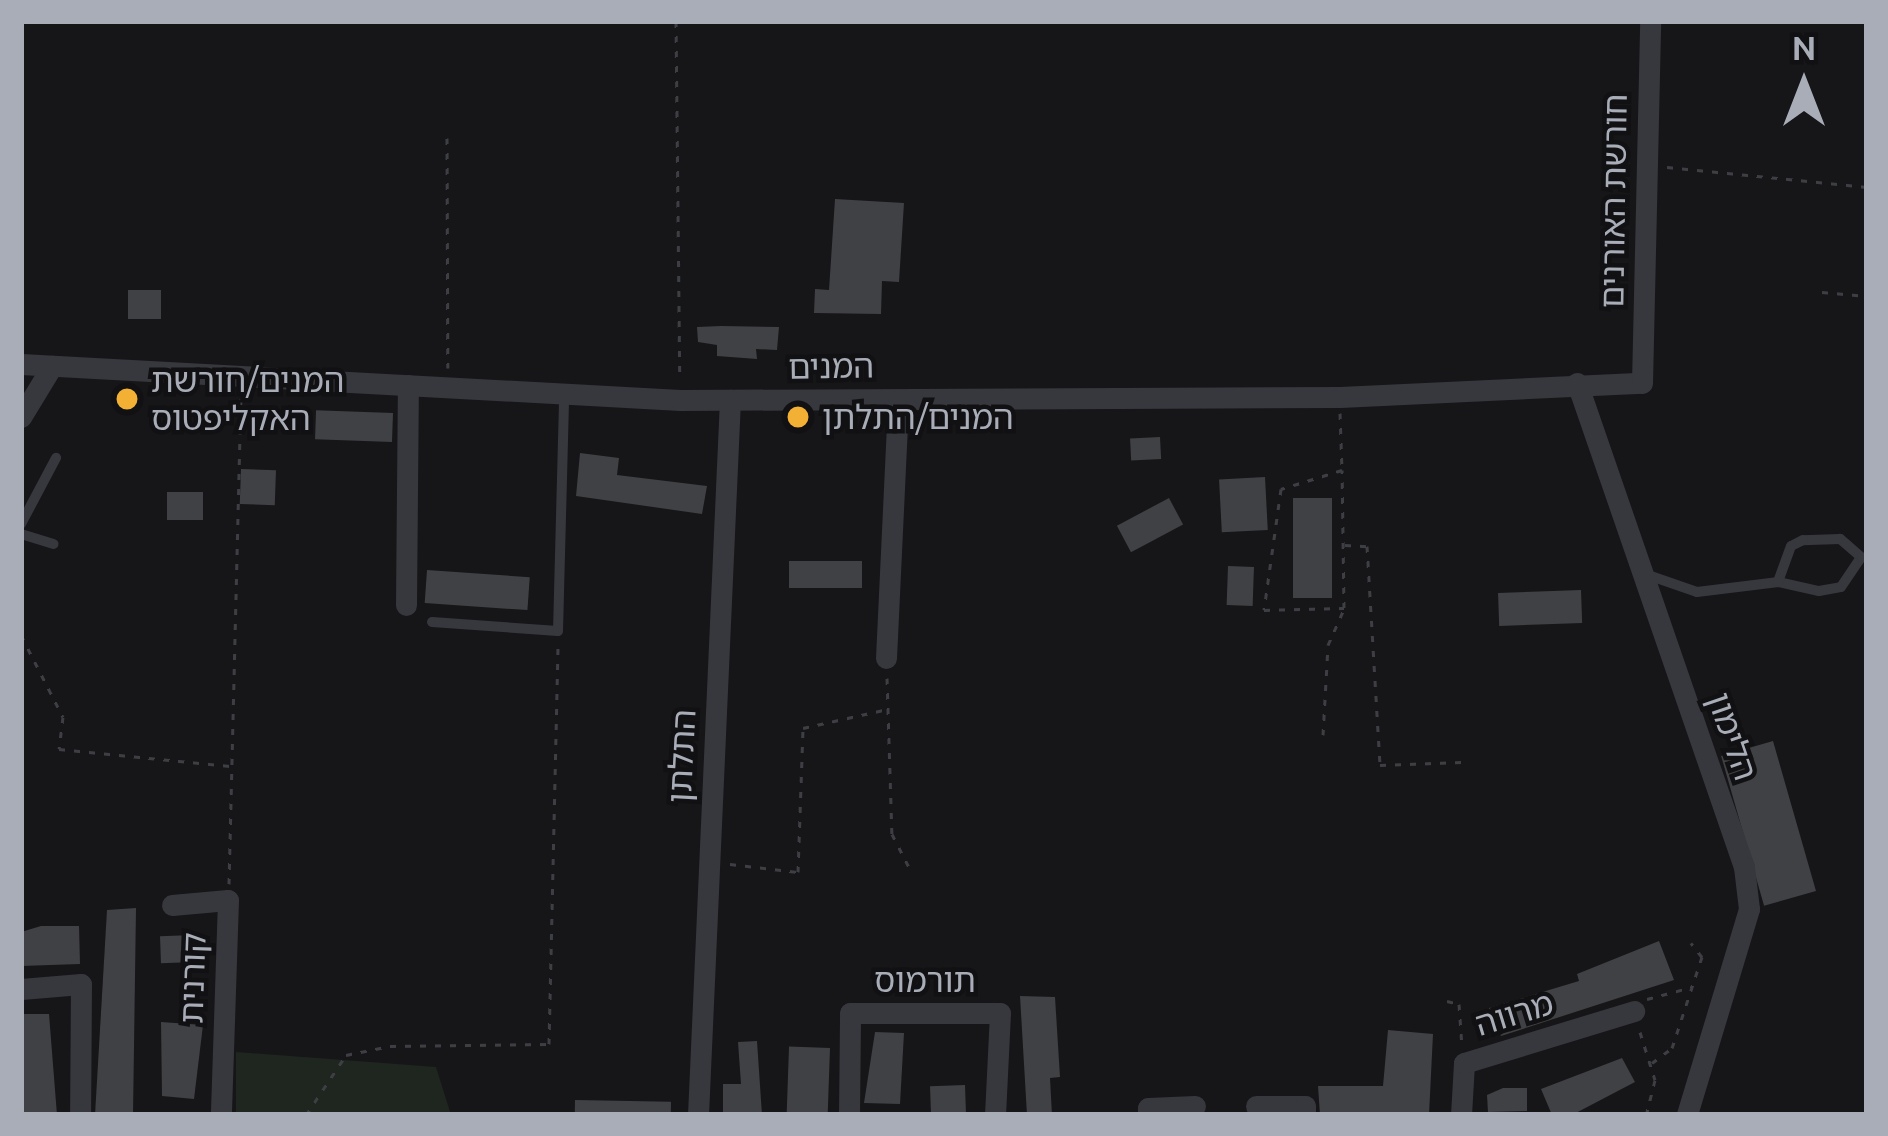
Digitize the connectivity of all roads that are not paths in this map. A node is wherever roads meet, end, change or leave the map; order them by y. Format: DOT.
graph roads {
  1 [pos="1650,21"];
  2 [pos="21,364"];
  3 [pos="52,366"];
  4 [pos="1577,382"];
  5 [pos="1642,383"];
  6 [pos="408,385"];
  7 [pos="564,394"];
  8 [pos="898,399"];
  9 [pos="730,400"];
  10 [pos="21,417"];
  11 [pos="56,458"];
  12 [pos="21,524"];
  13 [pos="21,535"];
  14 [pos="53,544"];
  15 [pos="1642,573"];
  16 [pos="1778,582"];
  17 [pos="406,604"];
  18 [pos="432,622"];
  19 [pos="886,658"];
  20 [pos="172,905"];
  21 [pos="21,988"];
  22 [pos="1634,1011"];
  23 [pos="1195,1106"];
  24 [pos="1256,1106"];
  25 [pos="80,1115"];
  26 [pos="221,1115"];
  27 [pos="698,1115"];
  28 [pos="849,1115"];
  29 [pos="995,1115"];
  30 [pos="1148,1115"];
  31 [pos="1305,1115"];
  32 [pos="1461,1115"];
  33 [pos="1687,1115"];
  1 -- 5 [label="street, חורשת האורנים"];
  2 -- 3 [label="street, המנים"];
  3 -- 6 [label="street, המנים"];
  3 -- 10 [label="street"];
  4 -- 5 [label="street, המנים"];
  4 -- 8 [label="street, המנים"];
  4 -- 15 [label="street, הלימון"];
  6 -- 7 [label="street, המנים"];
  6 -- 17 [label="street"];
  7 -- 9 [label="street, המנים"];
  7 -- 18 [label="lane"];
  8 -- 9 [label="street, המנים"];
  8 -- 19 [label="street"];
  9 -- 27 [label="street, התלתן"];
  11 -- 12 [label="lane"];
  13 -- 14 [label="lane"];
  15 -- 16 [label="lane"];
  15 -- 33 [label="street, הלימון"];
  16 -- 16 [label="lane"];
  20 -- 26 [label="street, קורנית"];
  21 -- 25 [label="street"];
  22 -- 32 [label="street, מרווה"];
  23 -- 30 [label="street"];
  24 -- 31 [label="street"];
  28 -- 29 [label="street, תורמוס"];
}
